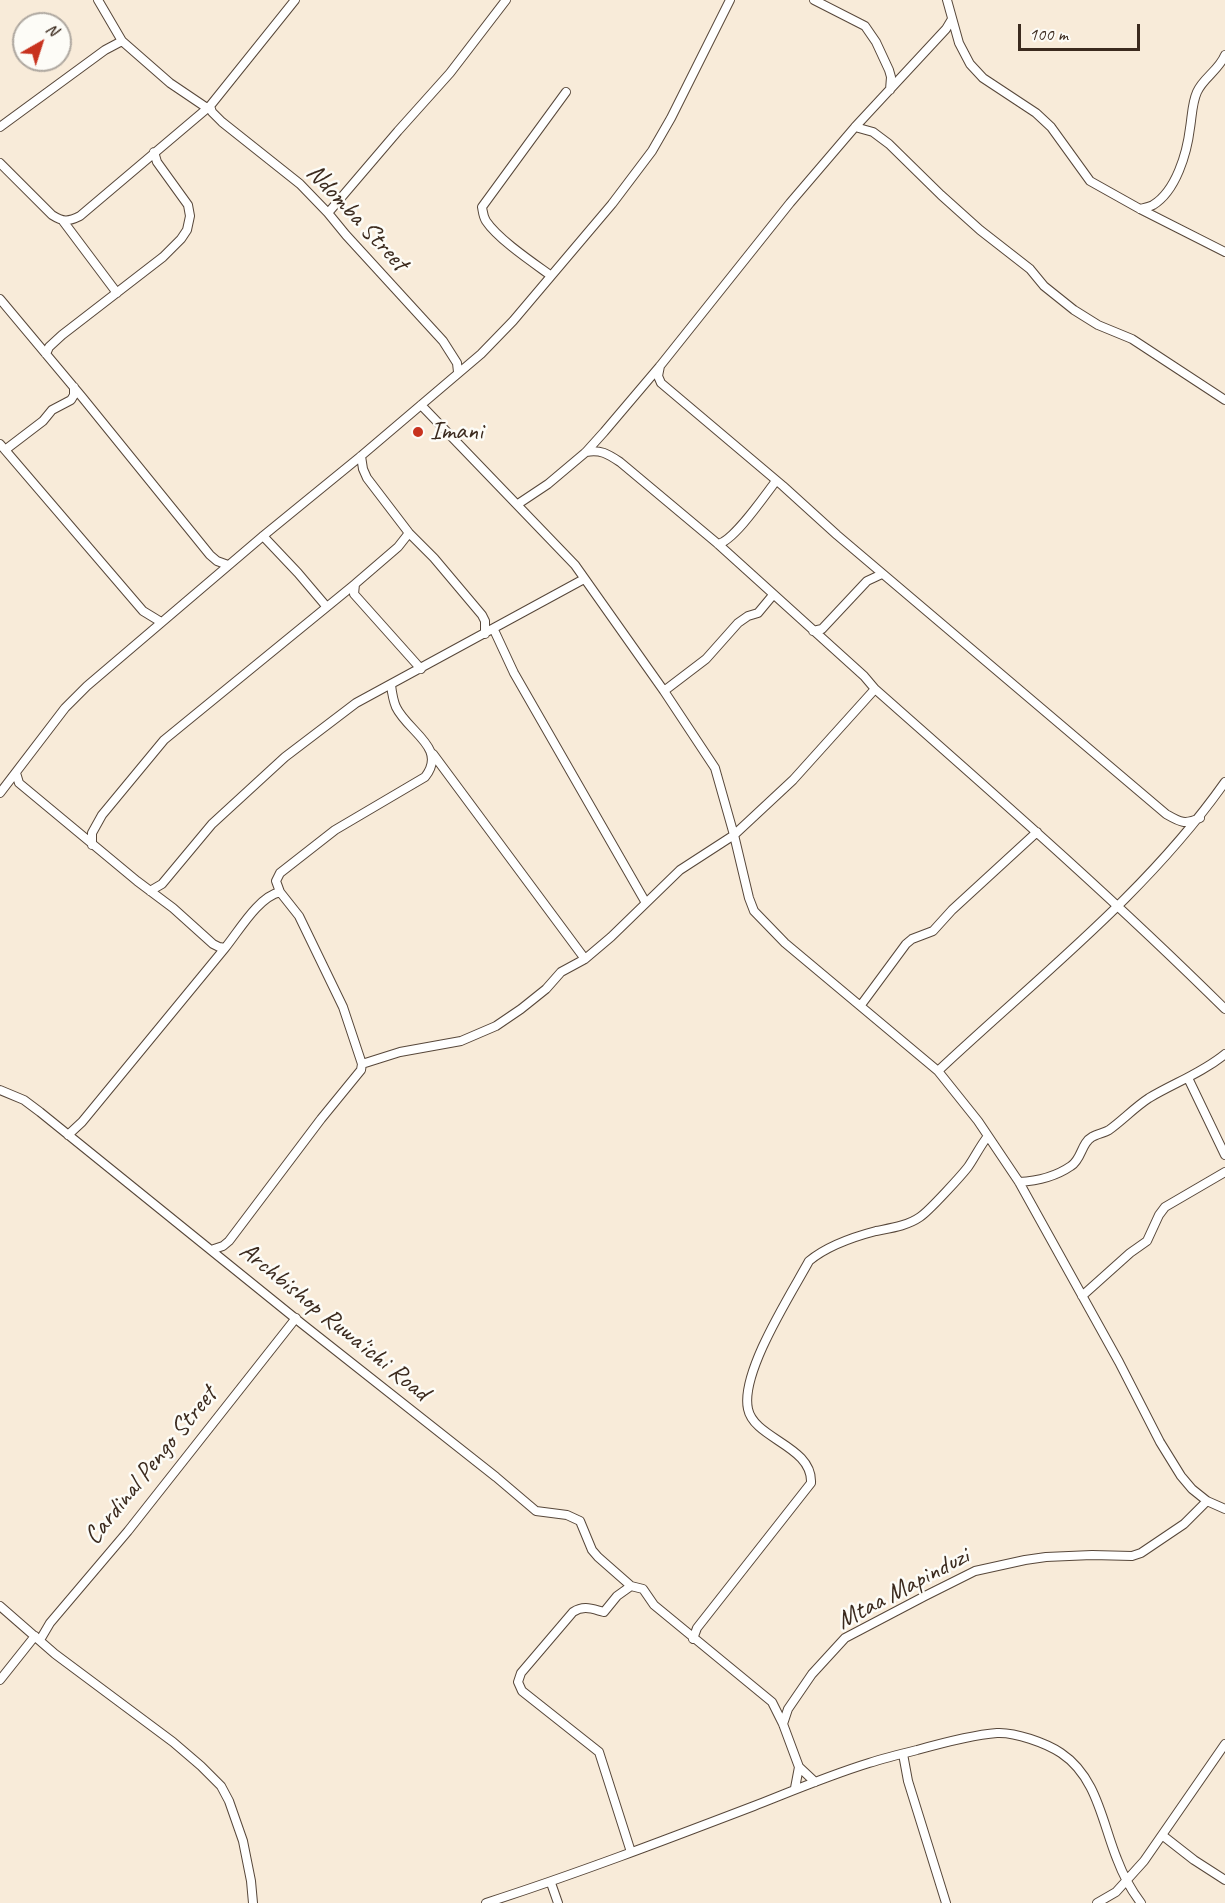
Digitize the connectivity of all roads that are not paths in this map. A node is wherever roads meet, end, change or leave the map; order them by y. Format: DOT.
graph roads {
  1 [pos="98,0"];
  2 [pos="295,0"];
  3 [pos="506,0"];
  4 [pos="730,0"];
  5 [pos="814,0"];
  6 [pos="947,0"];
  7 [pos="952,19"];
  8 [pos="122,42"];
  9 [pos="1225,56"];
  10 [pos="890,90"];
  11 [pos="566,92"];
  12 [pos="208,107"];
  13 [pos="0,126"];
  14 [pos="855,127"];
  15 [pos="154,153"];
  16 [pos="0,163"];
  17 [pos="1140,209"];
  18 [pos="328,213"];
  19 [pos="63,221"];
  20 [pos="1225,252"];
  21 [pos="550,275"];
  22 [pos="117,293"];
  23 [pos="0,299"];
  24 [pos="46,354"];
  25 [pos="660,366"];
  26 [pos="458,372"];
  27 [pos="646,382"];
  28 [pos="661,383"];
  29 [pos="74,387"];
  30 [pos="1225,400"];
  31 [pos="421,405"];
  32 [pos="604,432"];
  33 [pos="2,447"];
  34 [pos="586,452"];
  35 [pos="604,452"];
  36 [pos="362,456"];
  37 [pos="776,481"];
  38 [pos="518,504"];
  39 [pos="409,533"];
  40 [pos="263,536"];
  41 [pos="718,544"];
  42 [pos="228,565"];
  43 [pos="882,574"];
  44 [pos="584,579"];
  45 [pos="355,584"];
  46 [pos="774,595"];
  47 [pos="326,606"];
  48 [pos="161,622"];
  49 [pos="494,630"];
  50 [pos="813,631"];
  51 [pos="485,634"];
  52 [pos="420,669"];
  53 [pos="392,685"];
  54 [pos="875,689"];
  55 [pos="664,692"];
  56 [pos="430,750"];
  57 [pos="16,773"];
  58 [pos="1225,782"];
  59 [pos="0,793"];
  60 [pos="1200,818"];
  61 [pos="1037,832"];
  62 [pos="734,836"];
  63 [pos="92,845"];
  64 [pos="150,891"];
  65 [pos="280,892"];
  66 [pos="646,903"];
  67 [pos="1117,906"];
  68 [pos="225,948"];
  69 [pos="585,959"];
  70 [pos="861,1005"];
  71 [pos="1225,1009"];
  72 [pos="1225,1054"];
  73 [pos="362,1064"];
  74 [pos="938,1071"];
  75 [pos="1188,1078"];
  76 [pos="0,1090"];
  77 [pos="69,1135"];
  78 [pos="988,1136"];
  79 [pos="1225,1155"];
  80 [pos="1225,1172"];
  81 [pos="1019,1182"];
  82 [pos="211,1250"];
  83 [pos="1082,1296"];
  84 [pos="296,1318"];
  85 [pos="1207,1501"];
  86 [pos="1225,1509"];
  87 [pos="632,1586"];
  88 [pos="0,1606"];
  89 [pos="697,1628"];
  90 [pos="685,1633"];
  91 [pos="38,1638"];
  92 [pos="693,1639"];
  93 [pos="0,1680"];
  94 [pos="783,1724"];
  95 [pos="1225,1744"];
  96 [pos="903,1754"];
  97 [pos="799,1767"];
  98 [pos="815,1782"];
  99 [pos="795,1788"];
  100 [pos="1162,1835"];
  101 [pos="631,1852"];
  102 [pos="1225,1880"];
  103 [pos="1127,1881"];
  104 [pos="551,1882"];
  105 [pos="253,1903"];
  106 [pos="486,1903"];
  107 [pos="558,1903"];
  108 [pos="946,1903"];
  109 [pos="1097,1903"];
  110 [pos="1141,1903"];
  1 -- 8 [label="street, Ndomba Street"];
  2 -- 12 [label="street"];
  3 -- 18 [label="street"];
  4 -- 21 [label="street"];
  5 -- 10 [label="street"];
  6 -- 7 [label="street"];
  7 -- 10 [label="street"];
  7 -- 17 [label="street"];
  8 -- 12 [label="street, Ndomba Street"];
  8 -- 13 [label="street"];
  9 -- 17 [label="street"];
  10 -- 14 [label="street"];
  11 -- 21 [label="street"];
  12 -- 15 [label="street"];
  12 -- 18 [label="street, Ndomba Street"];
  14 -- 25 [label="street"];
  14 -- 30 [label="street"];
  15 -- 19 [label="street"];
  15 -- 22 [label="street"];
  16 -- 19 [label="street"];
  17 -- 20 [label="street"];
  18 -- 26 [label="street, Ndomba Street"];
  19 -- 22 [label="street"];
  21 -- 26 [label="street"];
  22 -- 24 [label="street"];
  23 -- 24 [label="street"];
  24 -- 29 [label="street"];
  25 -- 27 [label="street"];
  25 -- 28 [label="street"];
  26 -- 31 [label="street"];
  27 -- 28 [label="street"];
  27 -- 32 [label="street"];
  28 -- 37 [label="street"];
  29 -- 33 [label="street"];
  29 -- 42 [label="street"];
  31 -- 36 [label="street"];
  31 -- 38 [label="street"];
  32 -- 34 [label="street"];
  32 -- 35 [label="street"];
  33 -- 48 [label="street"];
  34 -- 35 [label="street"];
  34 -- 38 [label="street"];
  35 -- 41 [label="street"];
  36 -- 39 [label="street"];
  36 -- 40 [label="street"];
  37 -- 41 [label="street"];
  37 -- 43 [label="street"];
  38 -- 44 [label="street"];
  39 -- 45 [label="street"];
  39 -- 51 [label="street"];
  40 -- 42 [label="street"];
  40 -- 47 [label="street"];
  41 -- 46 [label="street"];
  42 -- 48 [label="street"];
  43 -- 50 [label="street"];
  43 -- 60 [label="street"];
  44 -- 49 [label="street"];
  44 -- 55 [label="street"];
  45 -- 47 [label="street"];
  45 -- 52 [label="street"];
  46 -- 50 [label="street"];
  46 -- 55 [label="street"];
  47 -- 63 [label="street"];
  48 -- 57 [label="street"];
  49 -- 51 [label="street"];
  49 -- 66 [label="street"];
  50 -- 54 [label="street"];
  51 -- 52 [label="street"];
  52 -- 53 [label="street"];
  53 -- 56 [label="street"];
  53 -- 64 [label="street"];
  54 -- 61 [label="street"];
  54 -- 62 [label="street"];
  55 -- 62 [label="street"];
  56 -- 65 [label="street"];
  56 -- 69 [label="street"];
  57 -- 59 [label="street"];
  57 -- 63 [label="street"];
  58 -- 60 [label="street"];
  60 -- 67 [label="street"];
  61 -- 67 [label="street"];
  61 -- 70 [label="street"];
  62 -- 66 [label="street"];
  62 -- 70 [label="street"];
  63 -- 64 [label="street"];
  64 -- 68 [label="street"];
  65 -- 68 [label="street"];
  65 -- 73 [label="street"];
  66 -- 69 [label="street"];
  67 -- 71 [label="street"];
  67 -- 74 [label="street"];
  68 -- 77 [label="street"];
  69 -- 73 [label="street"];
  70 -- 74 [label="street"];
  72 -- 75 [label="street"];
  73 -- 82 [label="street"];
  74 -- 78 [label="street"];
  75 -- 79 [label="street"];
  75 -- 81 [label="street"];
  76 -- 77 [label="street, Archbishop Ruwa'ichi Road"];
  77 -- 82 [label="street, Archbishop Ruwa'ichi Road"];
  78 -- 81 [label="street"];
  78 -- 89 [label="street"];
  80 -- 83 [label="street"];
  81 -- 83 [label="street"];
  82 -- 84 [label="street, Archbishop Ruwa'ichi Road"];
  83 -- 85 [label="street"];
  84 -- 87 [label="street, Archbishop Ruwa'ichi Road"];
  84 -- 91 [label="street, Cardinal Pengo Street"];
  85 -- 86 [label="street"];
  85 -- 94 [label="street, Mtaa Mapinduzi"];
  87 -- 90 [label="street"];
  87 -- 101 [label="street"];
  88 -- 91 [label="street"];
  89 -- 90 [label="street"];
  89 -- 92 [label="street"];
  90 -- 92 [label="street"];
  91 -- 93 [label="street, Cardinal Pengo Street"];
  91 -- 105 [label="street"];
  92 -- 94 [label="street"];
  94 -- 97 [label="street"];
  95 -- 100 [label="street"];
  96 -- 98 [label="street"];
  96 -- 103 [label="street"];
  96 -- 108 [label="street"];
  97 -- 98 [label="street"];
  97 -- 99 [label="street"];
  98 -- 99 [label="street"];
  99 -- 101 [label="street"];
  100 -- 102 [label="street"];
  100 -- 103 [label="street"];
  101 -- 104 [label="street"];
  103 -- 109 [label="street"];
  103 -- 110 [label="street"];
  104 -- 106 [label="street"];
  104 -- 107 [label="street"];
}
